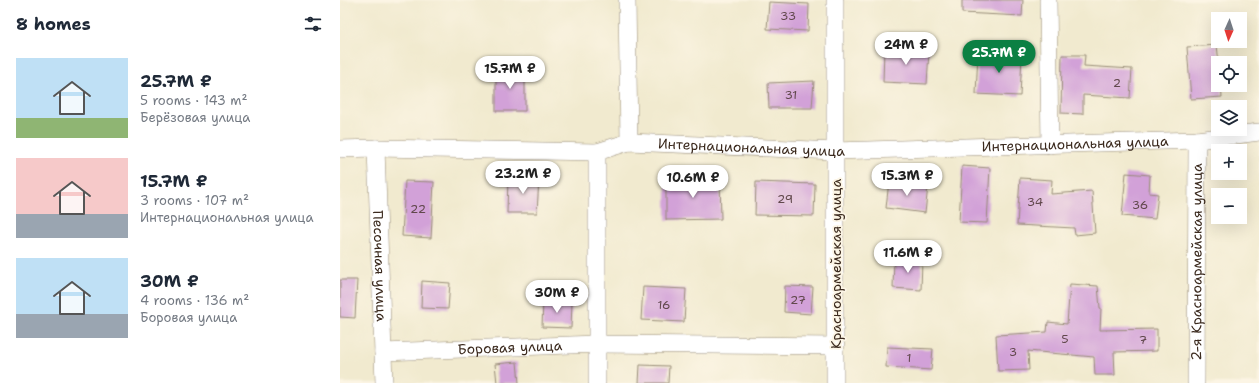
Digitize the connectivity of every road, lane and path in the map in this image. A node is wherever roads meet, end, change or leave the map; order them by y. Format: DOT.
graph roads {
  1 [pos="627,0"];
  2 [pos="834,0"];
  3 [pos="1048,0"];
  4 [pos="1259,132"];
  5 [pos="1197,140"];
  6 [pos="629,142"];
  7 [pos="1050,145"];
  8 [pos="376,148"];
  9 [pos="340,149"];
  10 [pos="835,151"];
  11 [pos="597,152"];
  12 [pos="597,344"];
  13 [pos="836,346"];
  14 [pos="383,352"];
  15 [pos="384,383"];
  16 [pos="597,383"];
  17 [pos="835,383"];
  18 [pos="1196,383"];
  1 -- 6 [label="street"];
  2 -- 10 [label="street, Красноармейская улица"];
  3 -- 7 [label="street"];
  4 -- 5 [label="street, Интернациональная улица"];
  5 -- 7 [label="street, Интернациональная улица"];
  5 -- 18 [label="street, 2-я Красноармейская улица"];
  6 -- 10 [label="street, Интернациональная улица"];
  6 -- 11 [label="street, Интернациональная улица"];
  7 -- 10 [label="street, Интернациональная улица"];
  8 -- 9 [label="street, Интернациональная улица"];
  8 -- 11 [label="street, Интернациональная улица"];
  8 -- 14 [label="street, Песочная улица"];
  10 -- 13 [label="street, Красноармейская улица"];
  11 -- 12 [label="street"];
  12 -- 13 [label="street, Боровая улица"];
  12 -- 14 [label="street, Боровая улица"];
  12 -- 16 [label="street"];
  13 -- 17 [label="street, Красноармейская улица"];
  14 -- 15 [label="street, Песочная улица"];
}
